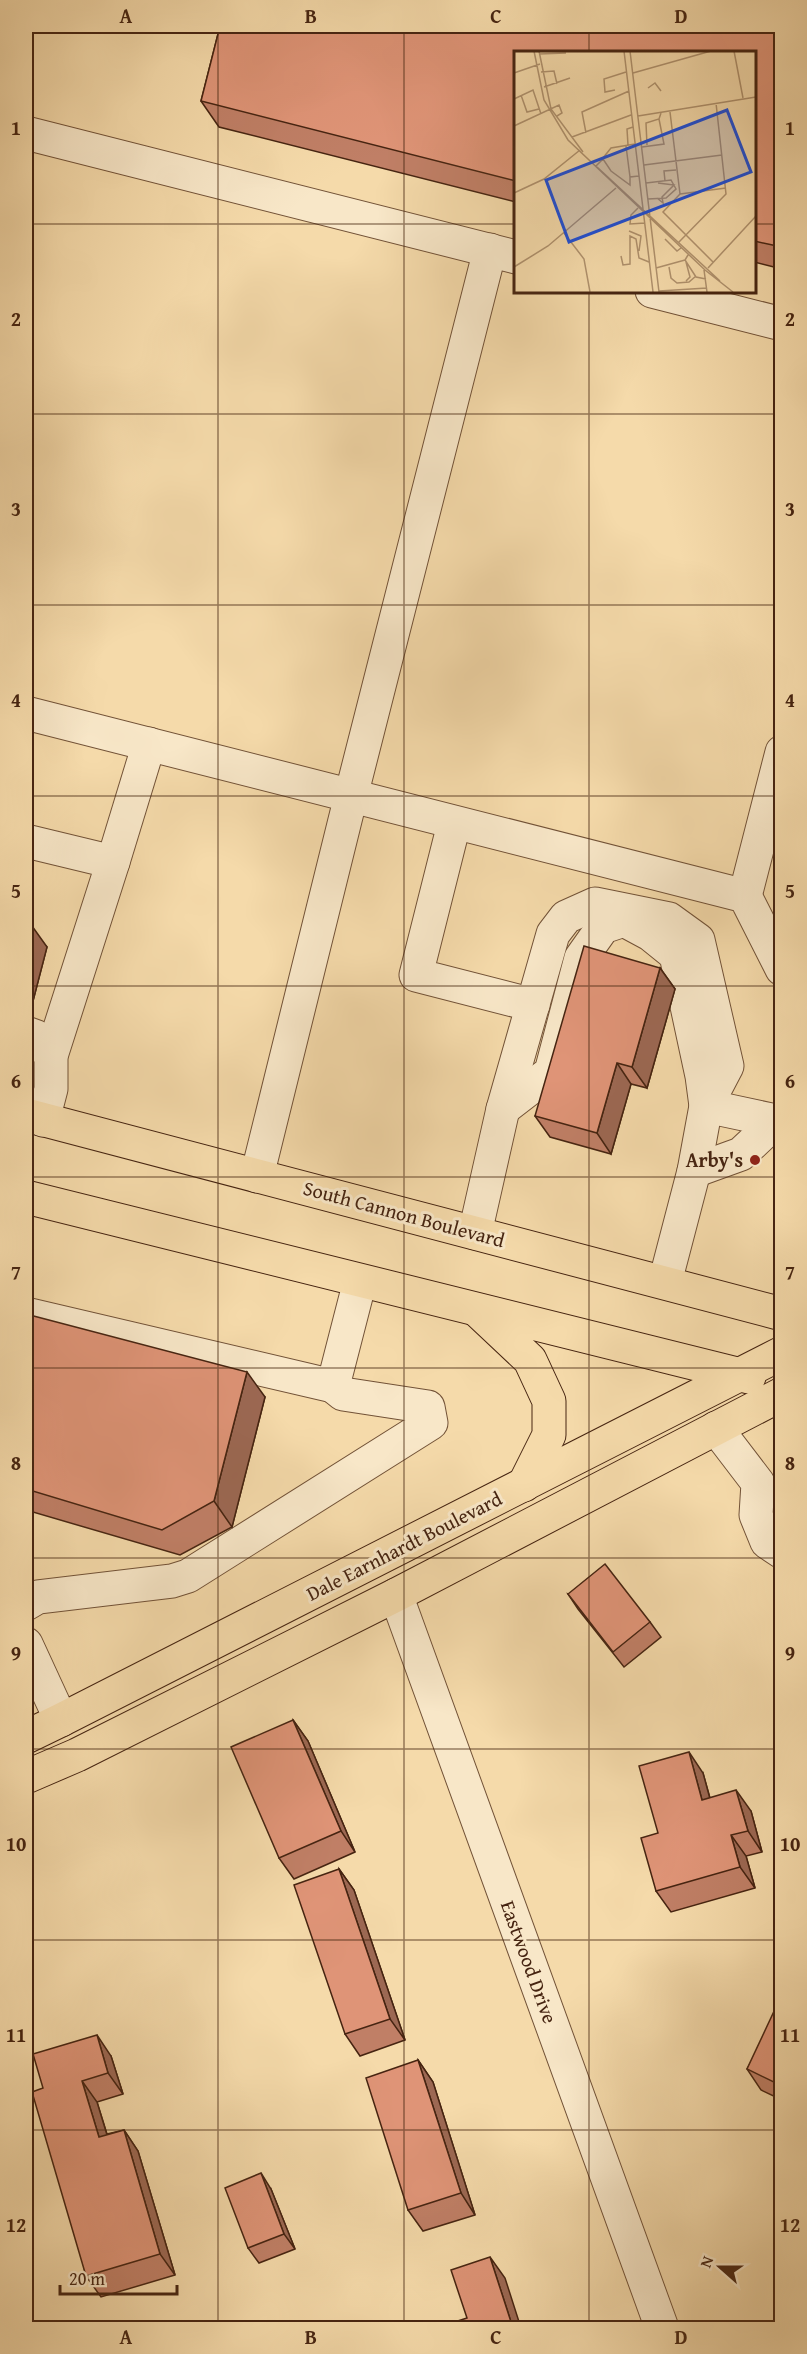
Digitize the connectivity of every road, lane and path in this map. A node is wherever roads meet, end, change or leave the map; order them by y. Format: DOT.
graph roads {
  1 [pos="26,133"];
  2 [pos="503,253"];
  3 [pos="656,292"];
  4 [pos="782,324"];
  5 [pos="26,713"];
  6 [pos="149,744"];
  7 [pos="782,752"];
  8 [pos="351,796"];
  9 [pos="454,824"];
  10 [pos="26,841"];
  11 [pos="113,862"];
  12 [pos="745,897"];
  13 [pos="782,969"];
  14 [pos="533,1005"];
  15 [pos="26,1033"];
  16 [pos="51,1056"];
  17 [pos="706,1106"];
  18 [pos="503,1109"];
  19 [pos="34,1118"];
  20 [pos="779,1119"];
  21 [pos="694,1171"];
  22 [pos="257,1176"];
  23 [pos="26,1197"];
  24 [pos="475,1233"];
  25 [pos="360,1281"];
  26 [pos="665,1282"];
  27 [pos="477,1310"];
  28 [pos="26,1314"];
  29 [pos="782,1314"];
  30 [pos="782,1353"];
  31 [pos="740,1375"];
  32 [pos="782,1385"];
  33 [pos="333,1386"];
  34 [pos="782,1394"];
  35 [pos="716,1428"];
  36 [pos="524,1485"];
  37 [pos="782,1552"];
  38 [pos="396,1595"];
  39 [pos="26,1604"];
  40 [pos="26,1644"];
  41 [pos="61,1720"];
  42 [pos="26,1737"];
  43 [pos="26,1777"];
  44 [pos="662,2328"];
  1 -- 2 [label="street"];
  2 -- 8 [label="street"];
  3 -- 4 [label="street"];
  5 -- 6 [label="street"];
  6 -- 8 [label="street"];
  6 -- 11 [label="street"];
  7 -- 12 [label="street"];
  8 -- 9 [label="street"];
  8 -- 22 [label="street"];
  9 -- 12 [label="street"];
  9 -- 14 [label="street"];
  10 -- 11 [label="street"];
  11 -- 16 [label="street"];
  12 -- 13 [label="street"];
  14 -- 17 [label="street"];
  14 -- 18 [label="street"];
  15 -- 16 [label="street"];
  16 -- 19 [label="street"];
  17 -- 18 [label="street"];
  17 -- 20 [label="street"];
  17 -- 21 [label="street"];
  18 -- 24 [label="street"];
  19 -- 22 [label="main road, South Cannon Boulevard"];
  20 -- 21 [label="street"];
  21 -- 26 [label="street"];
  22 -- 24 [label="main road, South Cannon Boulevard"];
  23 -- 25 [label="main road"];
  24 -- 26 [label="main road, South Cannon Boulevard"];
  25 -- 27 [label="main road"];
  25 -- 33 [label="street"];
  26 -- 29 [label="main road, South Cannon Boulevard"];
  27 -- 31 [label="main road"];
  27 -- 36 [label="main road"];
  28 -- 33 [label="street"];
  30 -- 31 [label="main road, Dale Earnhardt Boulevard"];
  31 -- 32 [label="main road"];
  31 -- 36 [label="main road, Dale Earnhardt Boulevard"];
  33 -- 39 [label="street"];
  34 -- 35 [label="main road, Dale Earnhardt Boulevard"];
  35 -- 37 [label="street"];
  35 -- 38 [label="main road, Dale Earnhardt Boulevard"];
  36 -- 41 [label="main road, Dale Earnhardt Boulevard"];
  38 -- 43 [label="main road, Dale Earnhardt Boulevard"];
  38 -- 44 [label="street, Eastwood Drive"];
  40 -- 41 [label="street"];
  41 -- 42 [label="main road, Dale Earnhardt Boulevard"];
}
